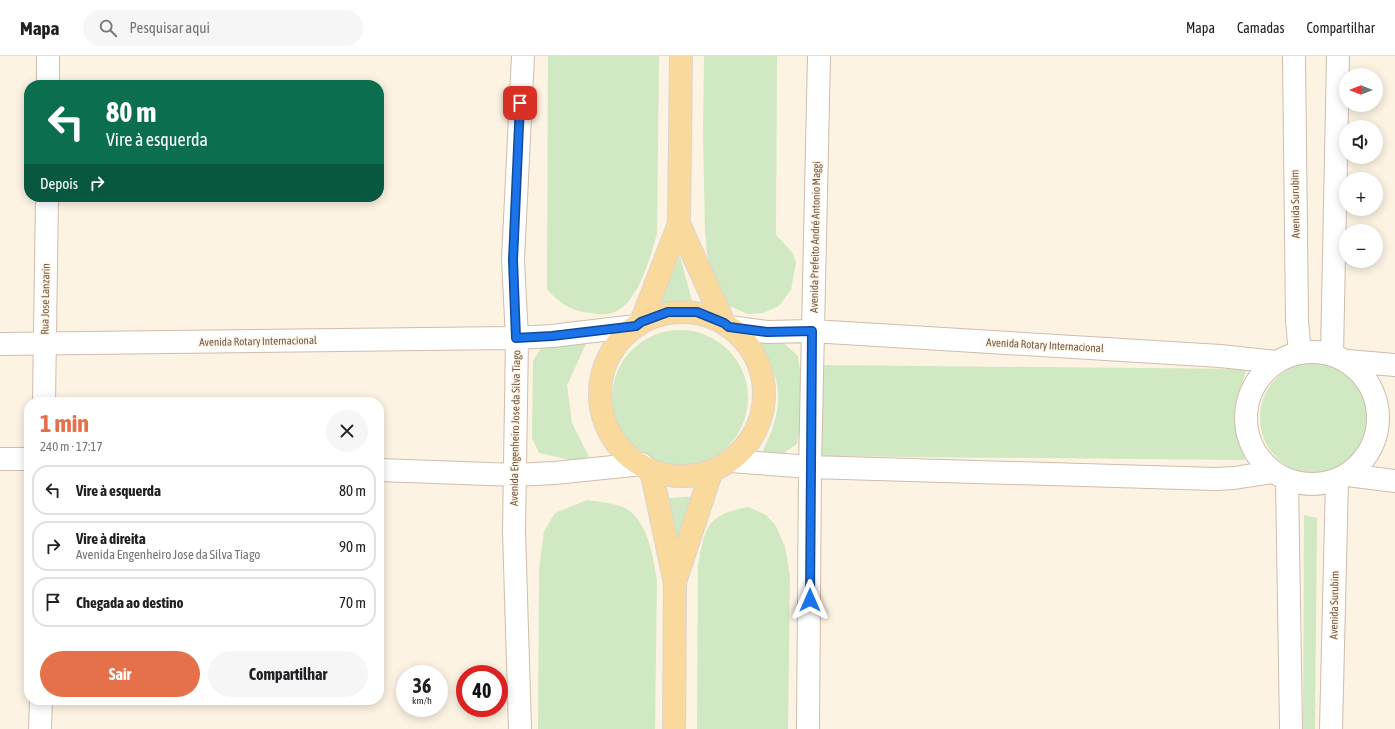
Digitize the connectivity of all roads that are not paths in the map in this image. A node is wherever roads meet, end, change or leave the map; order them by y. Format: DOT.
graph roads {
  1 [pos="48,56"];
  2 [pos="523,56"];
  3 [pos="681,56"];
  4 [pos="819,56"];
  5 [pos="1294,56"];
  6 [pos="1338,56"];
  7 [pos="48,80"];
  8 [pos="46,202"];
  9 [pos="679,224"];
  10 [pos="638,324"];
  11 [pos="727,325"];
  12 [pos="812,331"];
  13 [pos="516,338"];
  14 [pos="0,344"];
  15 [pos="45,344"];
  16 [pos="1300,353"];
  17 [pos="1340,358"];
  18 [pos="1277,362"];
  19 [pos="1395,365"];
  20 [pos="44,397"];
  21 [pos="0,459"];
  22 [pos="24,459"];
  23 [pos="721,466"];
  24 [pos="646,467"];
  25 [pos="810,467"];
  26 [pos="384,470"];
  27 [pos="514,475"];
  28 [pos="1280,476"];
  29 [pos="1342,477"];
  30 [pos="1395,481"];
  31 [pos="675,583"];
  32 [pos="41,705"];
  33 [pos="40,729"];
  34 [pos="520,729"];
  35 [pos="674,729"];
  36 [pos="808,729"];
  37 [pos="1291,729"];
  38 [pos="1331,729"];
  1 -- 7 [label="street"];
  2 -- 13 [label="street, Avenida Engenheiro Jose da Silva Tiago"];
  3 -- 9 [label="main road"];
  4 -- 12 [label="street, Avenida Prefeito André Antonio Maggi"];
  5 -- 16 [label="street, Avenida Surubim"];
  6 -- 17 [label="street"];
  8 -- 15 [label="street, Rua Jose Lanzarin"];
  9 -- 10 [label="main road"];
  9 -- 11 [label="main road"];
  10 -- 11 [label="main road"];
  10 -- 13 [label="street, Avenida Rotary Internacional"];
  10 -- 24 [label="main road"];
  11 -- 12 [label="street, Avenida Rotary Internacional"];
  11 -- 23 [label="main road"];
  12 -- 18 [label="street, Avenida Rotary Internacional"];
  12 -- 25 [label="street, Avenida Prefeito André Antonio Maggi"];
  13 -- 15 [label="street, Avenida Rotary Internacional"];
  13 -- 27 [label="street, Avenida Engenheiro Jose da Silva Tiago"];
  14 -- 15 [label="street, Avenida Rotary Internacional"];
  15 -- 20 [label="street, Rua Jose Lanzarin"];
  16 -- 17 [label="street, Avenida Rotary Internacional"];
  16 -- 18 [label="street, Avenida Rotary Internacional"];
  17 -- 19 [label="street, Avenida Rotary Internacional"];
  17 -- 29 [label="street"];
  18 -- 28 [label="street, Avenida Rotary Internacional"];
  21 -- 22 [label="street"];
  23 -- 24 [label="main road"];
  23 -- 25 [label="street"];
  23 -- 31 [label="main road"];
  24 -- 27 [label="street"];
  24 -- 31 [label="main road"];
  25 -- 28 [label="street"];
  25 -- 36 [label="street, Avenida Prefeito André Antonio Maggi"];
  26 -- 27 [label="street"];
  27 -- 34 [label="street, Avenida Engenheiro Jose da Silva Tiago"];
  28 -- 29 [label="street"];
  28 -- 37 [label="street"];
  29 -- 30 [label="street"];
  29 -- 38 [label="street, Avenida Surubim"];
  31 -- 35 [label="main road"];
  32 -- 33 [label="street"];
}
